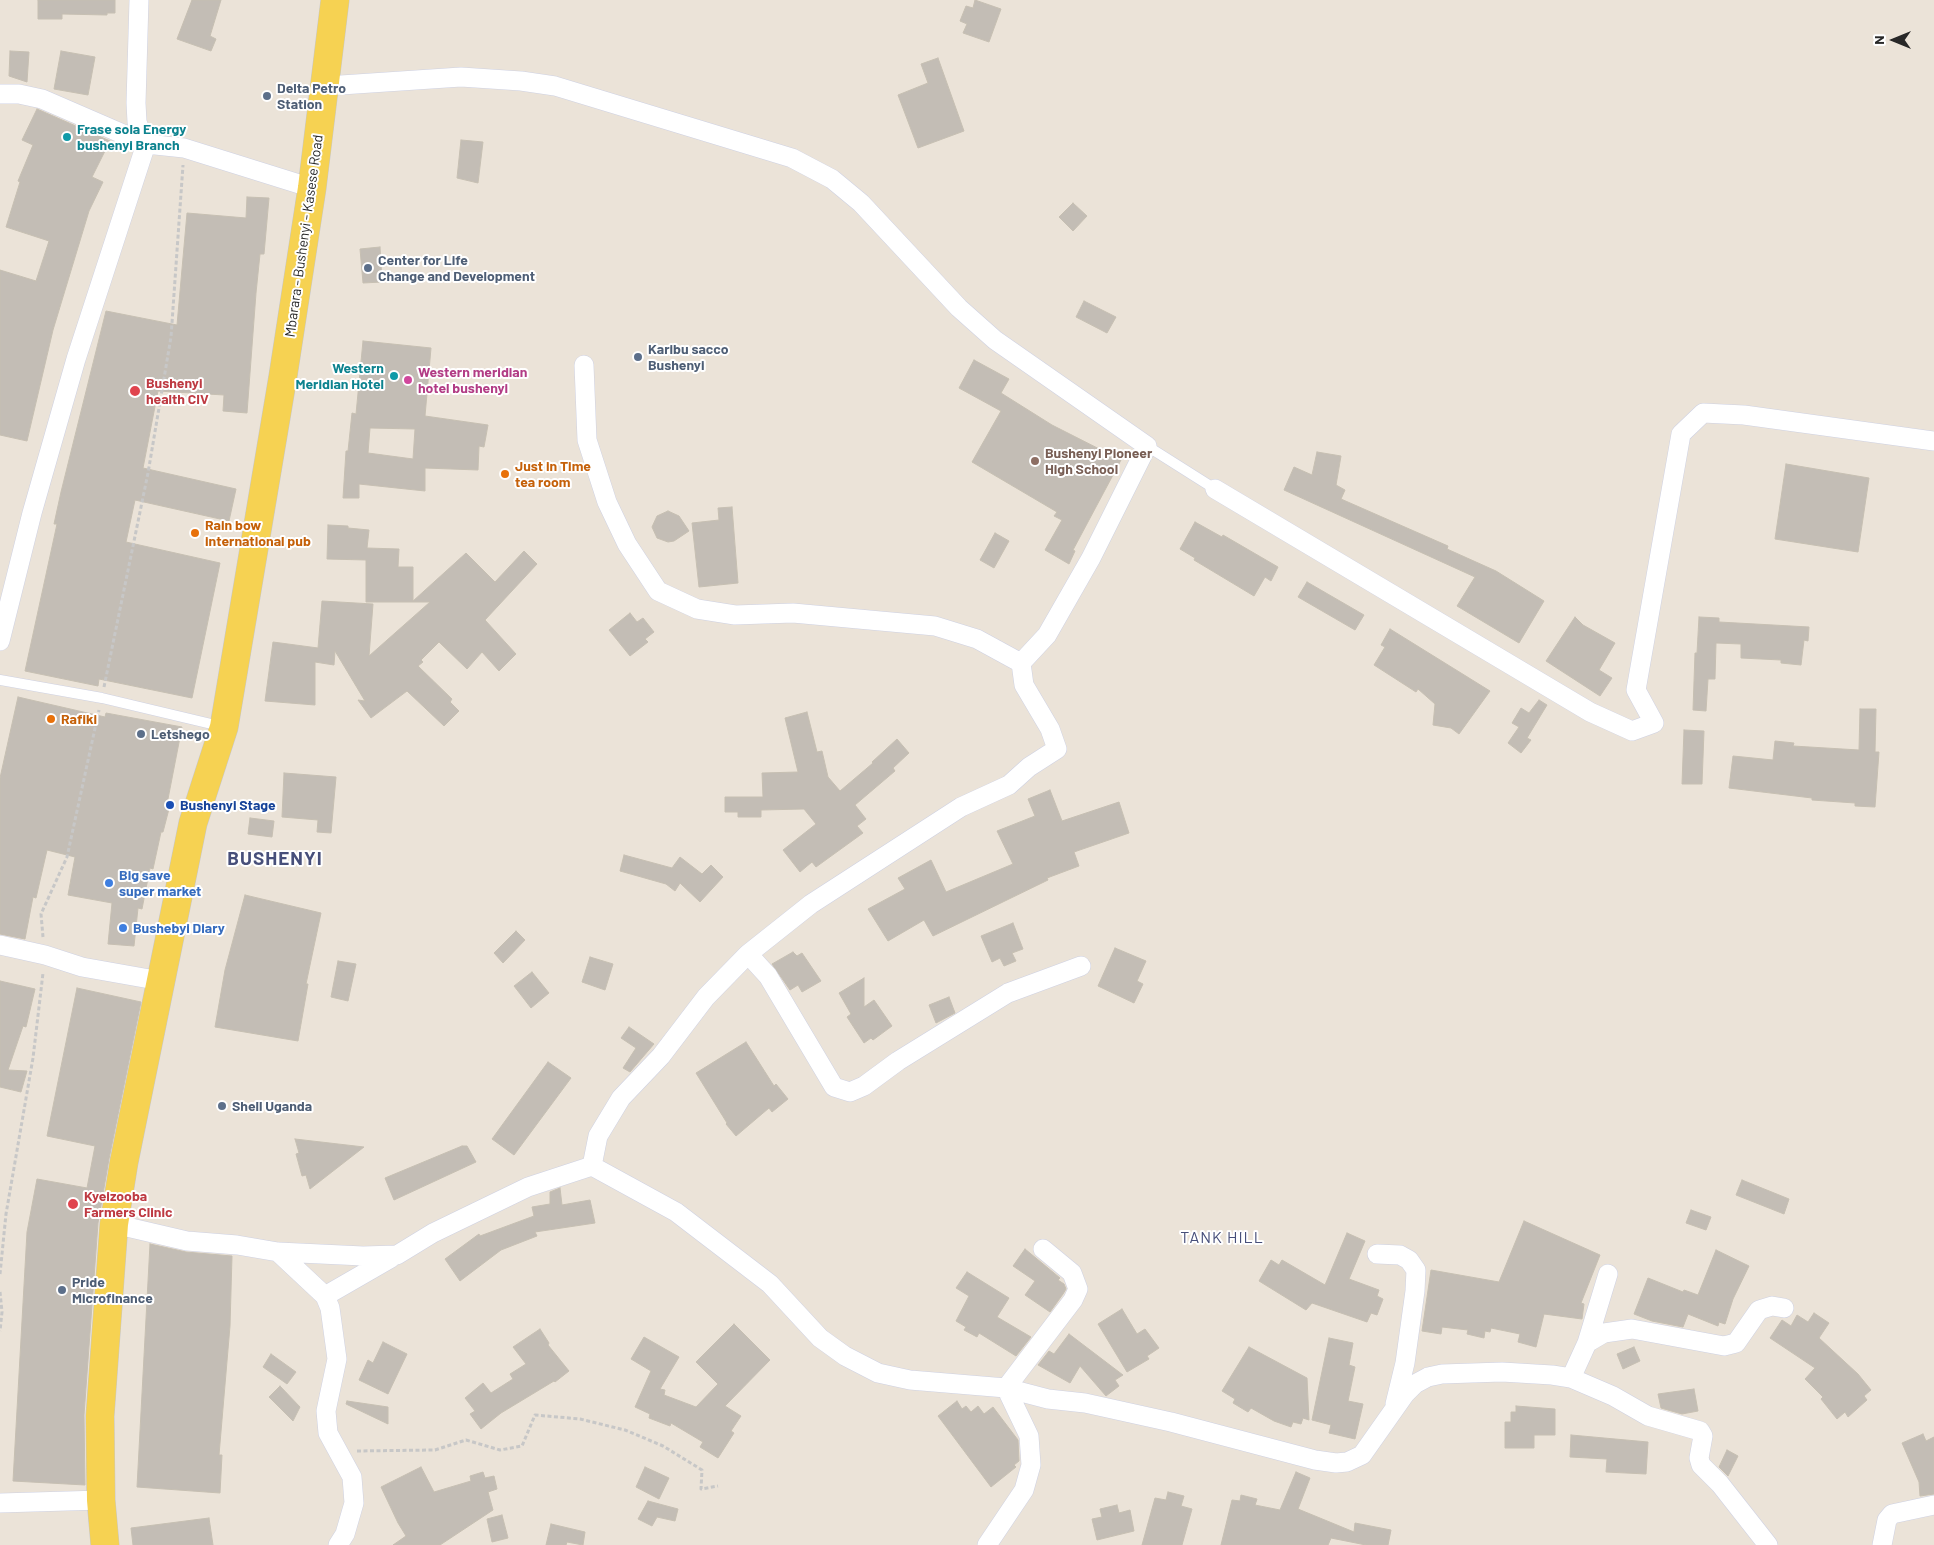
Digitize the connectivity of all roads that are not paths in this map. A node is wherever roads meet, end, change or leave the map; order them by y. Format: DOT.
graph roads {
  1 [pos="139,0"];
  2 [pos="335,0"];
  3 [pos="326,86"];
  4 [pos="0,94"];
  5 [pos="146,144"];
  6 [pos="312,188"];
  7 [pos="584,365"];
  8 [pos="1934,441"];
  9 [pos="1147,446"];
  10 [pos="1215,489"];
  11 [pos="0,641"];
  12 [pos="1021,663"];
  13 [pos="0,680"];
  14 [pos="224,727"];
  15 [pos="0,945"];
  16 [pos="748,954"];
  17 [pos="1081,966"];
  18 [pos="161,981"];
  19 [pos="592,1166"];
  20 [pos="114,1224"];
  21 [pos="1043,1249"];
  22 [pos="278,1252"];
  23 [pos="1378,1254"];
  24 [pos="397,1255"];
  25 [pos="1608,1274"];
  26 [pos="325,1296"];
  27 [pos="1784,1308"];
  28 [pos="1587,1343"];
  29 [pos="1571,1378"];
  30 [pos="1006,1388"];
  31 [pos="1395,1405"];
  32 [pos="101,1500"];
  33 [pos="0,1503"];
  34 [pos="1934,1505"];
  35 [pos="105,1545"];
  36 [pos="338,1545"];
  37 [pos="987,1545"];
  38 [pos="1768,1545"];
  39 [pos="1882,1545"];
  1 -- 5 [label="street"];
  2 -- 3 [label="main road, Mbarara - Bushenyi - Kasese Road"];
  3 -- 6 [label="main road, Mbarara - Bushenyi - Kasese Road"];
  3 -- 9 [label="street"];
  4 -- 5 [label="street"];
  5 -- 6 [label="street"];
  5 -- 11 [label="street"];
  6 -- 14 [label="main road, Mbarara - Bushenyi - Kasese Road"];
  7 -- 12 [label="street"];
  8 -- 10 [label="street"];
  9 -- 10 [label="lane"];
  9 -- 12 [label="street"];
  12 -- 16 [label="street"];
  13 -- 14 [label="lane"];
  14 -- 18 [label="main road, Mbarara - Bushenyi - Kasese Road"];
  15 -- 18 [label="street"];
  16 -- 17 [label="street"];
  16 -- 19 [label="street"];
  18 -- 20 [label="main road, Mbarara - Bushenyi - Kasese Road"];
  19 -- 24 [label="street"];
  19 -- 30 [label="street"];
  20 -- 22 [label="street"];
  20 -- 32 [label="main road, Mbarara - Bushenyi - Kasese Road"];
  21 -- 30 [label="street"];
  22 -- 24 [label="street"];
  22 -- 26 [label="street"];
  23 -- 31 [label="street"];
  24 -- 26 [label="street"];
  25 -- 28 [label="street"];
  26 -- 36 [label="street"];
  27 -- 28 [label="street"];
  28 -- 29 [label="street"];
  29 -- 31 [label="street"];
  29 -- 38 [label="street"];
  30 -- 31 [label="street"];
  30 -- 37 [label="street"];
  32 -- 33 [label="street"];
  32 -- 35 [label="main road, Mbarara - Bushenyi - Kasese Road"];
  34 -- 39 [label="street"];
}
